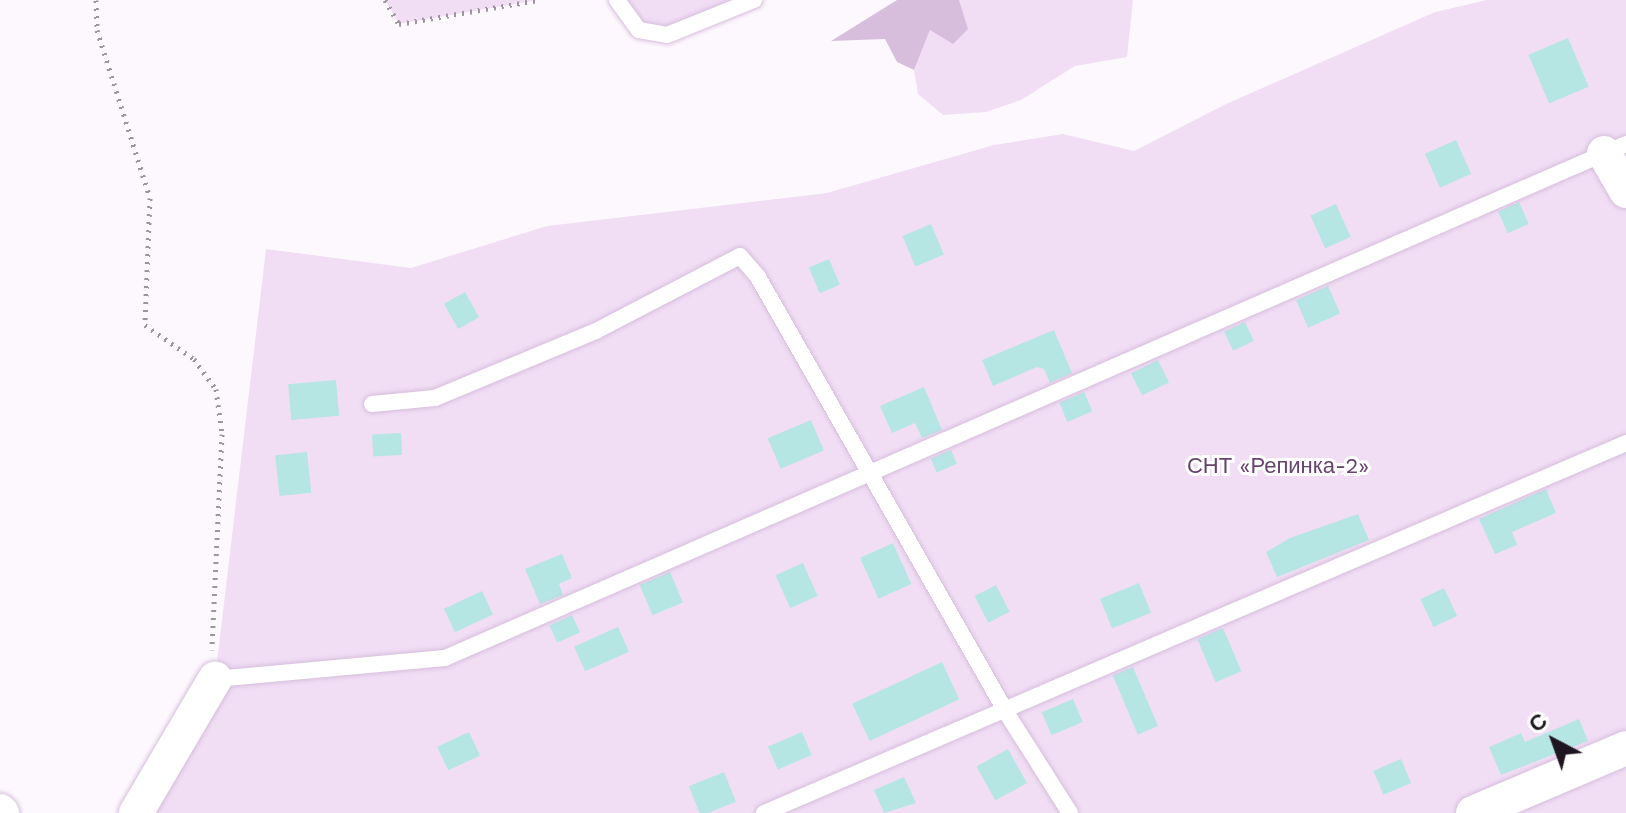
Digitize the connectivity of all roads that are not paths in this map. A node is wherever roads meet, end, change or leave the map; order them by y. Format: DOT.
graph roads {
  1 [pos="617,0"];
  2 [pos="754,0"];
  3 [pos="1615,148"];
  4 [pos="1626,191"];
  5 [pos="372,404"];
  6 [pos="1626,443"];
  7 [pos="869,475"];
  8 [pos="215,679"];
  9 [pos="1004,709"];
  10 [pos="1626,748"];
  11 [pos="136,813"];
  12 [pos="764,813"];
  13 [pos="1070,813"];
  14 [pos="1473,813"];
  1 -- 2 [label="lane"];
  3 -- 4 [label="street"];
  3 -- 7 [label="lane"];
  5 -- 7 [label="lane"];
  6 -- 9 [label="lane"];
  7 -- 8 [label="lane"];
  7 -- 9 [label="lane"];
  8 -- 11 [label="street"];
  9 -- 12 [label="lane"];
  9 -- 13 [label="lane"];
  10 -- 14 [label="street"];
}
